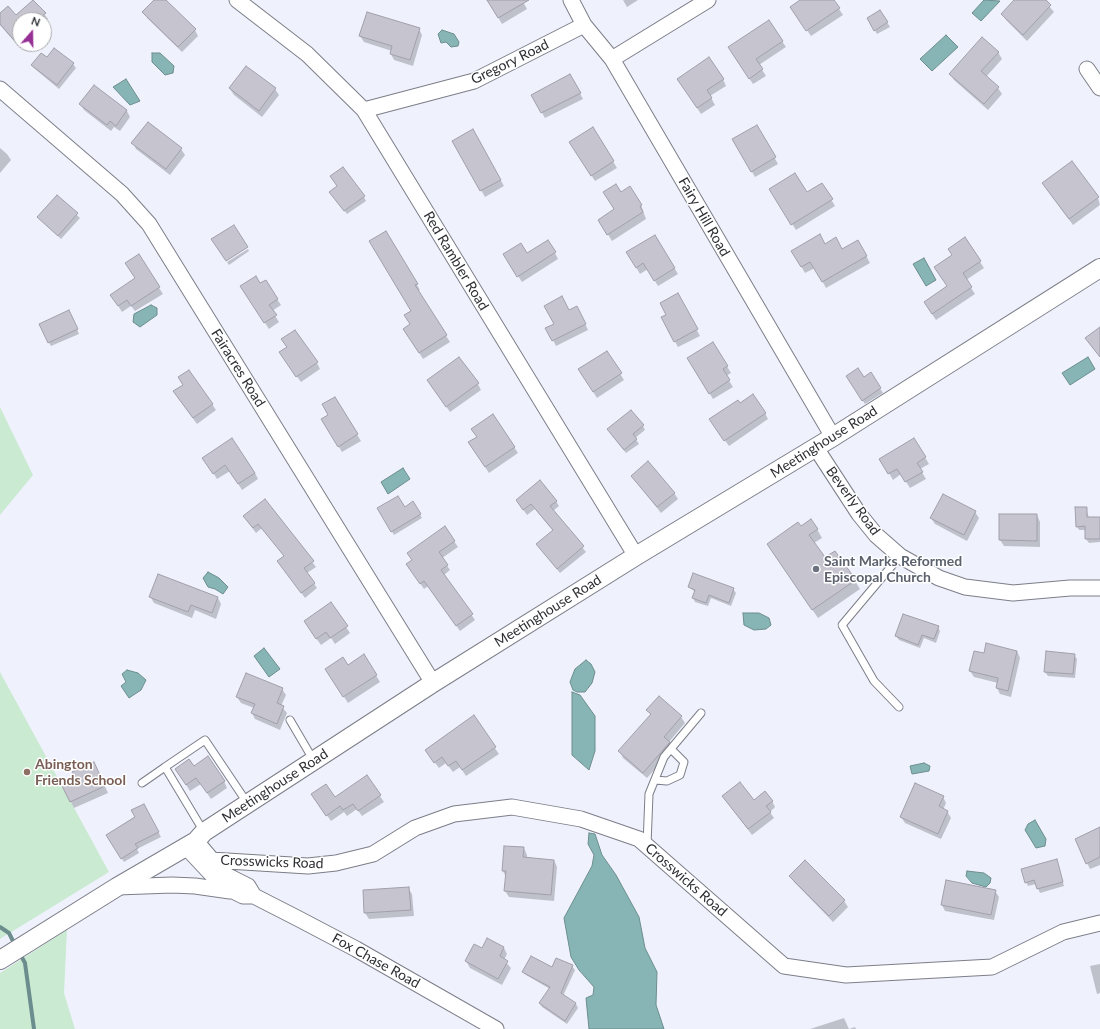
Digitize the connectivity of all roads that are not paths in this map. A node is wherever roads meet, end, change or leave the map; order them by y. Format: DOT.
graph roads {
  1 [pos="237,0"];
  2 [pos="571,0"];
  3 [pos="708,0"];
  4 [pos="584,25"];
  5 [pos="612,59"];
  6 [pos="1087,69"];
  7 [pos="1100,88"];
  8 [pos="0,89"];
  9 [pos="364,110"];
  10 [pos="1100,268"];
  11 [pos="833,437"];
  12 [pos="816,448"];
  13 [pos="636,556"];
  14 [pos="900,556"];
  15 [pos="1100,588"];
  16 [pos="433,683"];
  17 [pos="899,707"];
  18 [pos="701,713"];
  19 [pos="290,720"];
  20 [pos="671,749"];
  21 [pos="314,761"];
  22 [pos="164,768"];
  23 [pos="655,780"];
  24 [pos="142,783"];
  25 [pos="248,804"];
  26 [pos="196,840"];
  27 [pos="646,845"];
  28 [pos="211,860"];
  29 [pos="117,887"];
  30 [pos="233,891"];
  31 [pos="254,896"];
  32 [pos="1100,923"];
  33 [pos="0,960"];
  34 [pos="496,1029"];
  1 -- 9 [label="street, Red Rambler Road"];
  2 -- 4 [label="street, Fairy Hill Road"];
  3 -- 5 [label="street"];
  4 -- 5 [label="street, Fairy Hill Road"];
  4 -- 9 [label="street, Gregory Road"];
  5 -- 11 [label="street, Fairy Hill Road"];
  6 -- 7 [label="street"];
  8 -- 16 [label="street, Fairacres Road"];
  9 -- 13 [label="street, Red Rambler Road"];
  10 -- 11 [label="street, Meetinghouse Road"];
  11 -- 12 [label="street, Meetinghouse Road"];
  12 -- 13 [label="street, Meetinghouse Road"];
  12 -- 14 [label="street, Beverly Road"];
  13 -- 16 [label="street, Meetinghouse Road"];
  14 -- 15 [label="street, Beverly Road"];
  14 -- 17 [label="lane"];
  16 -- 21 [label="street, Meetinghouse Road"];
  18 -- 20 [label="lane"];
  19 -- 21 [label="lane"];
  20 -- 23 [label="lane"];
  20 -- 23 [label="lane"];
  21 -- 25 [label="street, Meetinghouse Road"];
  22 -- 24 [label="lane"];
  22 -- 25 [label="lane"];
  22 -- 26 [label="lane"];
  23 -- 27 [label="lane"];
  25 -- 26 [label="street, Meetinghouse Road"];
  26 -- 28 [label="street, Fox Chase Road"];
  26 -- 29 [label="street, Meetinghouse Road"];
  26 -- 30 [label="street, Fox Chase Road"];
  27 -- 28 [label="street, Crosswicks Road"];
  27 -- 32 [label="street, Crosswicks Road"];
  28 -- 31 [label="street, Fox Chase Road"];
  29 -- 30 [label="street, Fox Chase Road"];
  29 -- 33 [label="street, Meetinghouse Road"];
  30 -- 31 [label="street, Fox Chase Road"];
  31 -- 34 [label="street, Fox Chase Road"];
}
